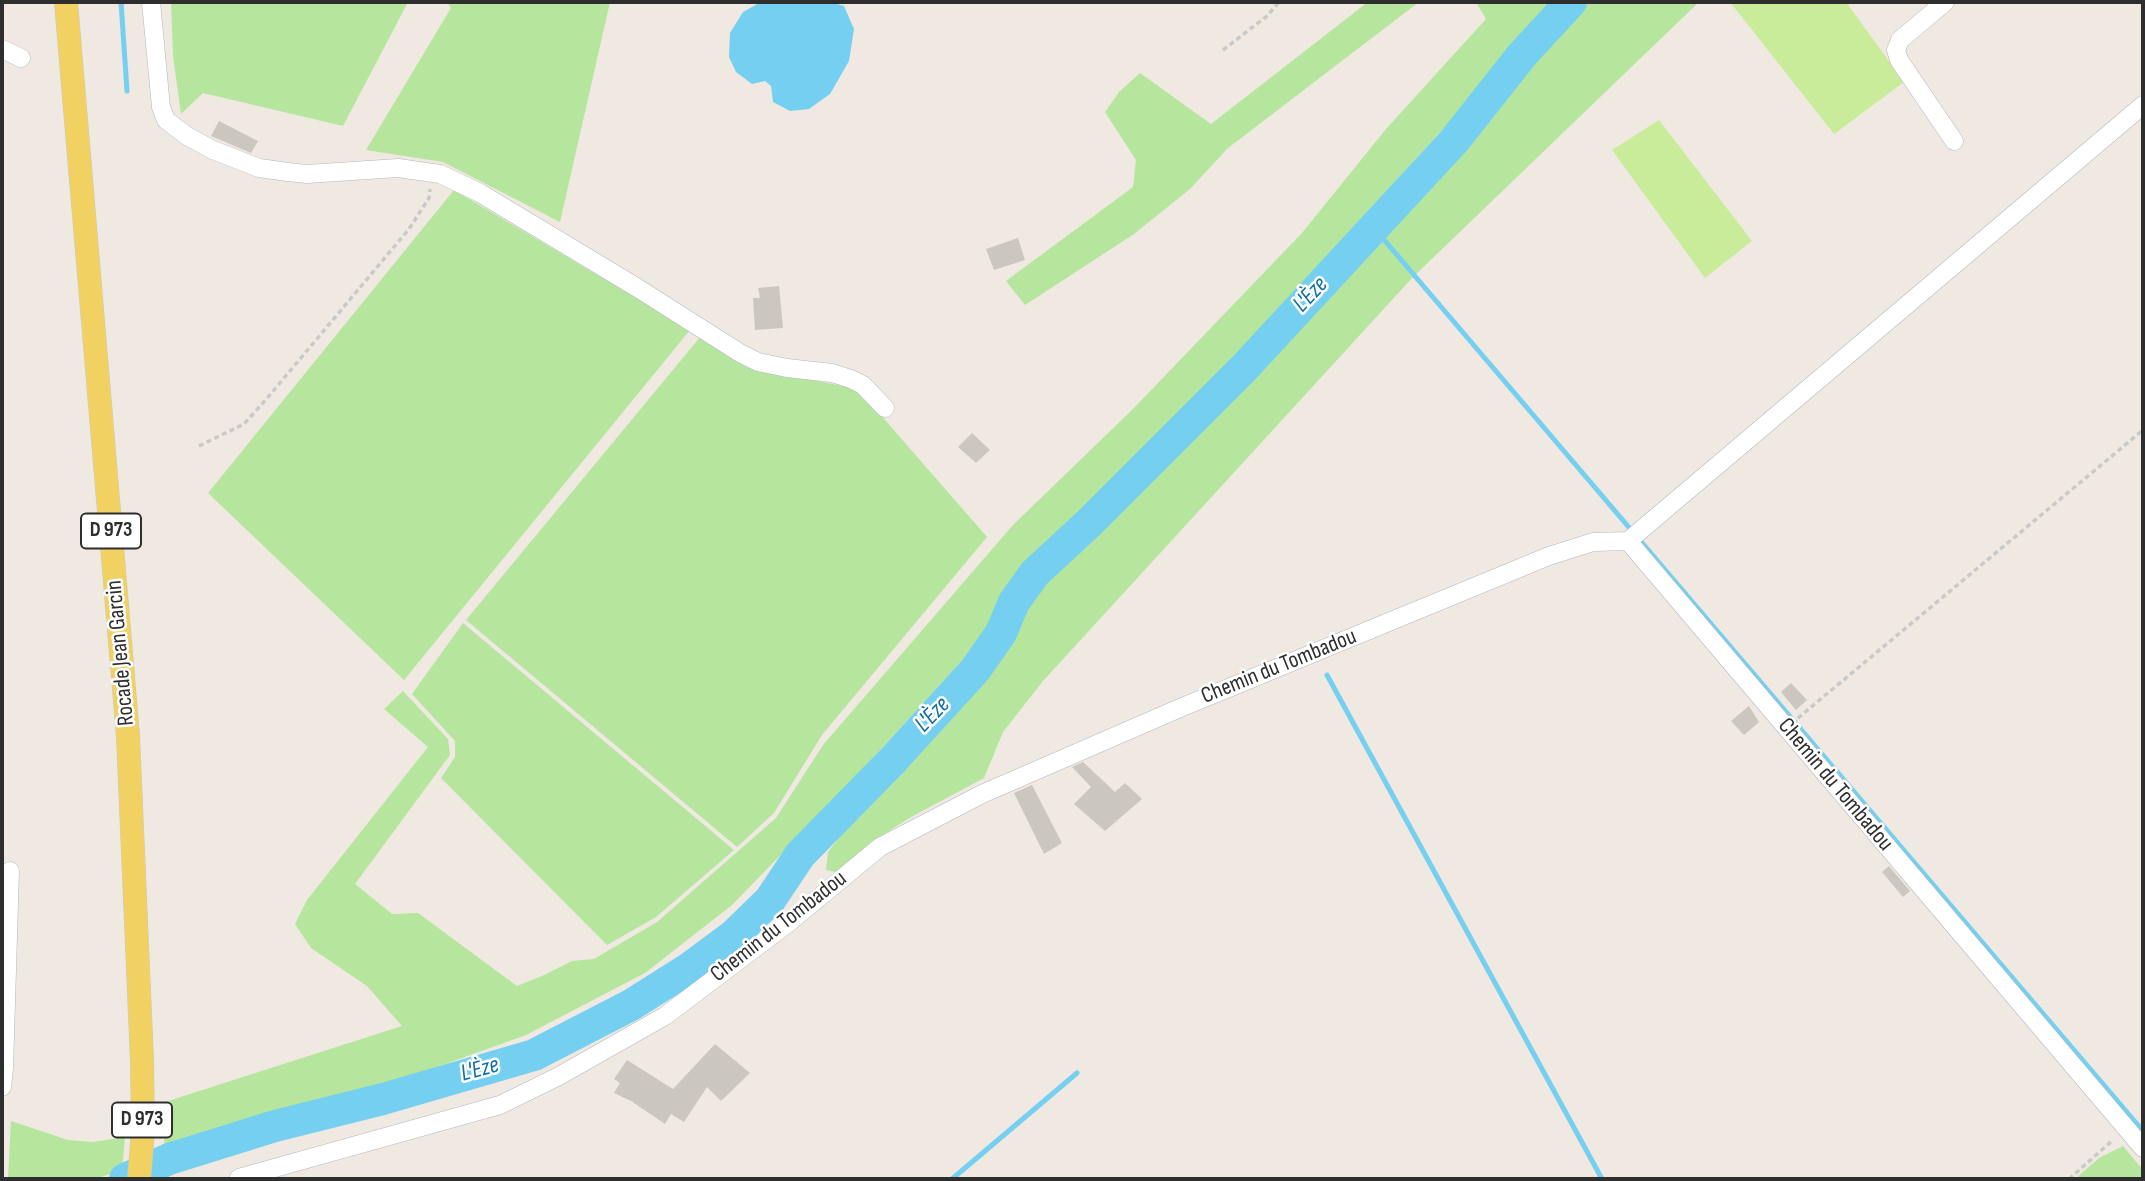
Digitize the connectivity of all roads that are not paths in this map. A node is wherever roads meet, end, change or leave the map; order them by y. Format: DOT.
graph roads {
  1 [pos="66,2"];
  2 [pos="151,2"];
  3 [pos="1945,2"];
  4 [pos="2,48"];
  5 [pos="21,58"];
  6 [pos="2143,105"];
  7 [pos="1954,141"];
  8 [pos="885,408"];
  9 [pos="1628,541"];
  10 [pos="10,871"];
  11 [pos="2,1087"];
  12 [pos="2143,1148"];
  13 [pos="239,1178"];
  14 [pos="139,1179"];
  1 -- 14 [label="main road, Rocade Jean Garcin / D 973"];
  2 -- 8 [label="street"];
  3 -- 7 [label="street"];
  4 -- 5 [label="street"];
  6 -- 9 [label="street"];
  9 -- 12 [label="street, Chemin du Tombadou"];
  9 -- 13 [label="street, Chemin du Tombadou"];
  10 -- 11 [label="street"];
}
